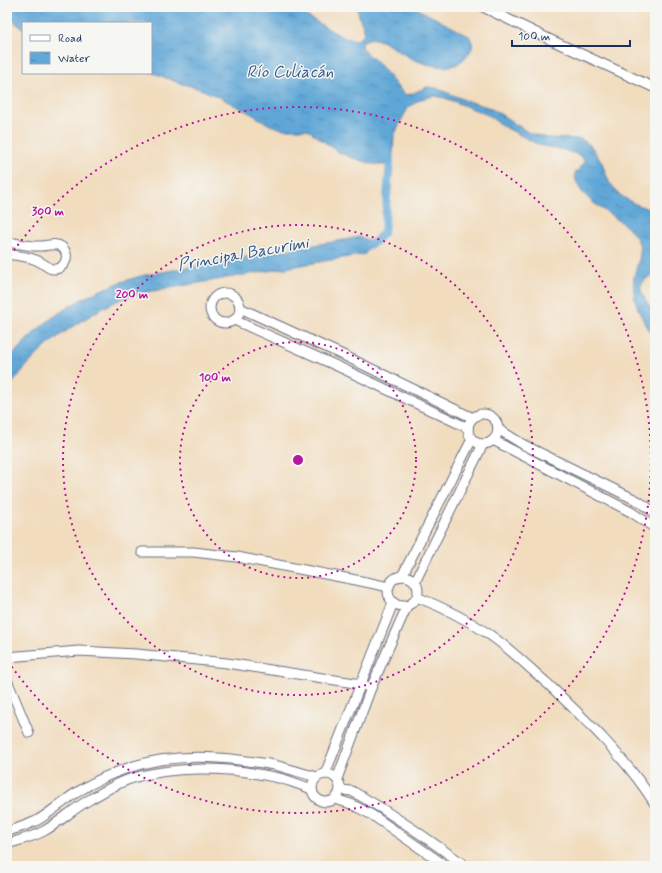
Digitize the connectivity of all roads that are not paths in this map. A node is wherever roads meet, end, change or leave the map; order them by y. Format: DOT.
graph roads {
  1 [pos="483,7"];
  2 [pos="655,88"];
  3 [pos="7,242"];
  4 [pos="7,254"];
  5 [pos="240,308"];
  6 [pos="234,320"];
  7 [pos="343,355"];
  8 [pos="337,366"];
  9 [pos="473,418"];
  10 [pos="468,428"];
  11 [pos="498,429"];
  12 [pos="472,439"];
  13 [pos="493,440"];
  14 [pos="482,444"];
  15 [pos="638,501"];
  16 [pos="631,512"];
  17 [pos="655,513"];
  18 [pos="655,528"];
  19 [pos="142,552"];
  20 [pos="402,576"];
  21 [pos="415,582"];
  22 [pos="388,587"];
  23 [pos="417,597"];
  24 [pos="393,603"];
  25 [pos="406,606"];
  26 [pos="7,657"];
  27 [pos="7,680"];
  28 [pos="361,684"];
  29 [pos="371,688"];
  30 [pos="29,733"];
  31 [pos="140,764"];
  32 [pos="143,776"];
  33 [pos="321,776"];
  34 [pos="337,779"];
  35 [pos="312,789"];
  36 [pos="340,790"];
  37 [pos="335,799"];
  38 [pos="655,804"];
  39 [pos="7,831"];
  40 [pos="7,844"];
  41 [pos="446,866"];
  42 [pos="466,866"];
  1 -- 2 [label="street"];
  3 -- 4 [label="street"];
  5 -- 6 [label="street"];
  5 -- 6 [label="street"];
  5 -- 7 [label="street"];
  6 -- 8 [label="street"];
  7 -- 8 [label="street"];
  7 -- 9 [label="street"];
  8 -- 10 [label="street"];
  9 -- 10 [label="street"];
  9 -- 11 [label="street"];
  10 -- 12 [label="street"];
  11 -- 13 [label="street"];
  11 -- 15 [label="street"];
  12 -- 14 [label="street"];
  12 -- 20 [label="street"];
  13 -- 14 [label="street"];
  13 -- 16 [label="street"];
  14 -- 21 [label="street"];
  15 -- 16 [label="street"];
  15 -- 17 [label="street"];
  16 -- 18 [label="street"];
  19 -- 22 [label="street"];
  20 -- 21 [label="street"];
  20 -- 22 [label="street"];
  21 -- 23 [label="street"];
  22 -- 24 [label="street"];
  23 -- 25 [label="street"];
  23 -- 38 [label="street"];
  24 -- 25 [label="street"];
  24 -- 28 [label="street"];
  25 -- 29 [label="street"];
  26 -- 28 [label="street"];
  27 -- 30 [label="street"];
  28 -- 29 [label="street"];
  28 -- 33 [label="street"];
  29 -- 34 [label="street"];
  31 -- 32 [label="street"];
  31 -- 33 [label="street"];
  31 -- 39 [label="street"];
  32 -- 35 [label="street"];
  32 -- 40 [label="street"];
  33 -- 34 [label="street"];
  33 -- 35 [label="street"];
  34 -- 36 [label="street"];
  35 -- 37 [label="street"];
  36 -- 37 [label="street"];
  36 -- 42 [label="street"];
  37 -- 41 [label="street"];
}
